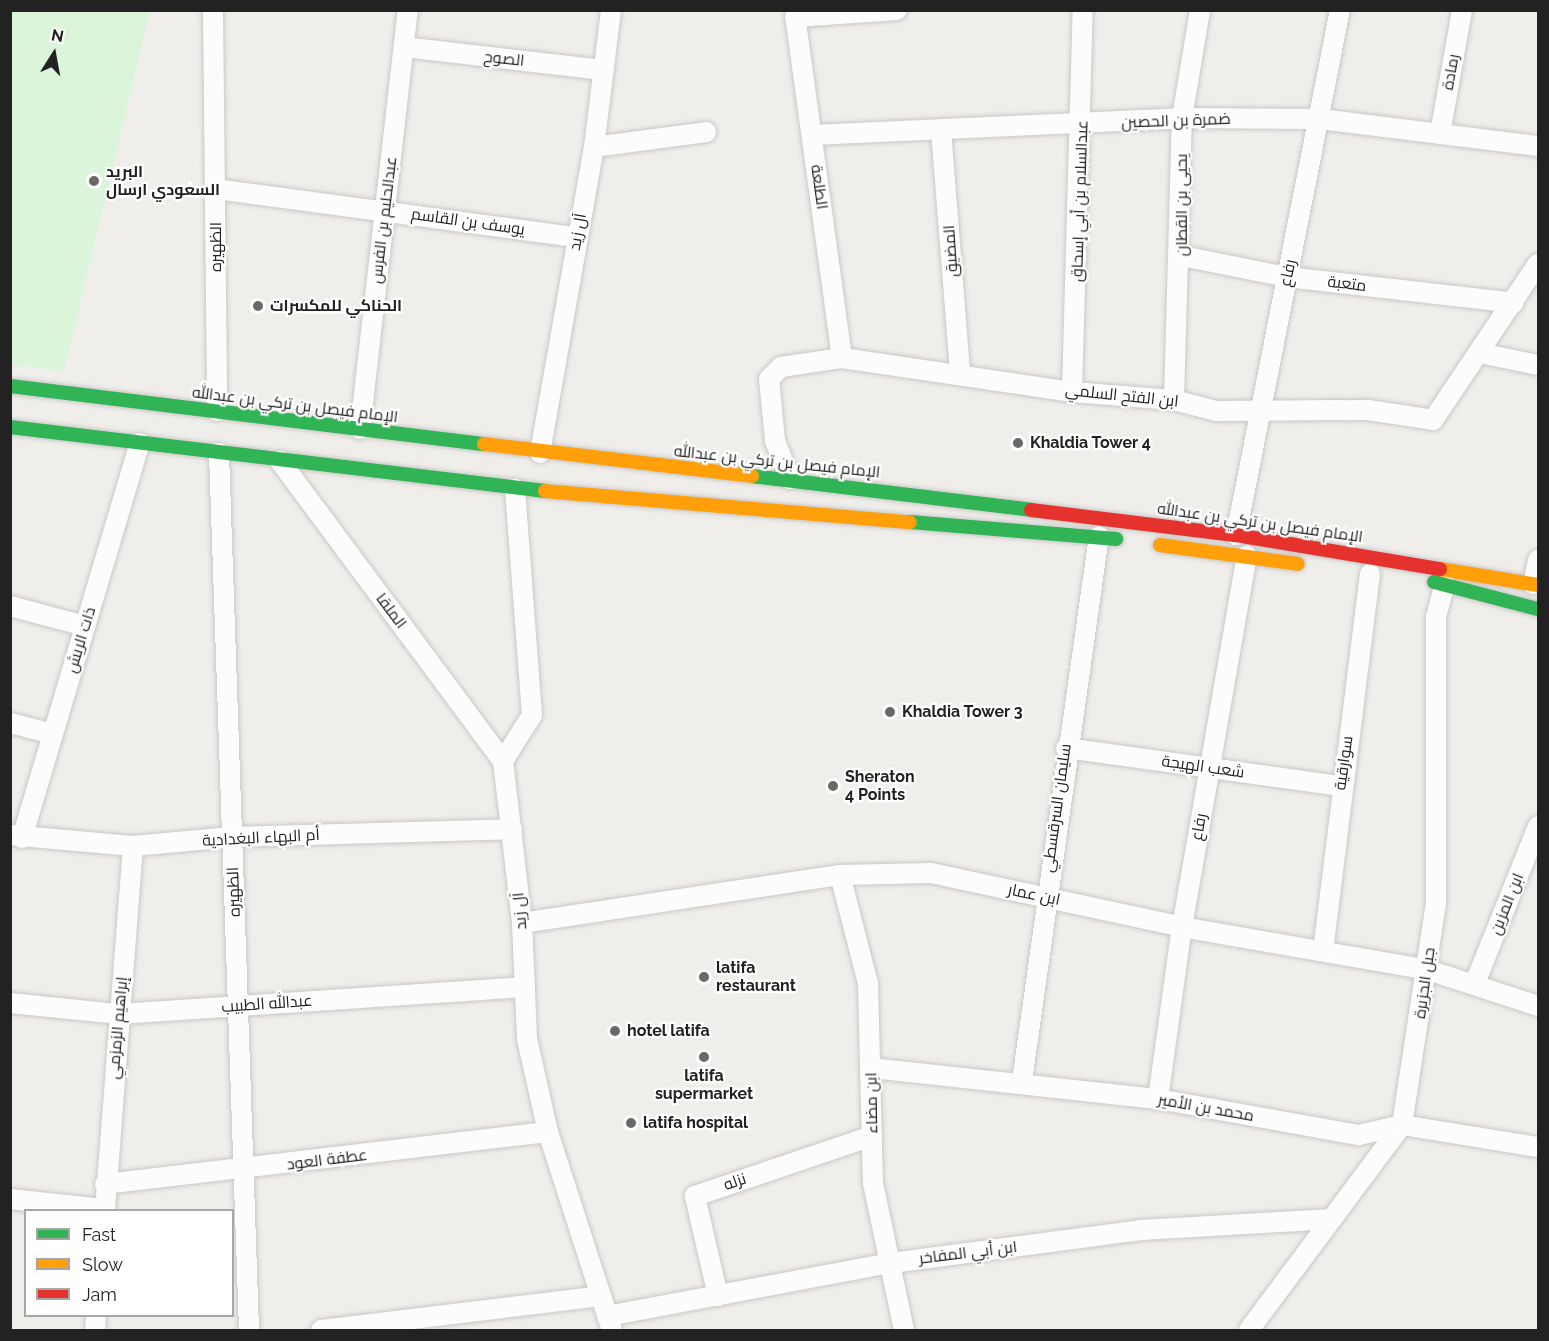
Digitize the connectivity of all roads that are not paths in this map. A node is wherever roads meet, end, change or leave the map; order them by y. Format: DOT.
graph roads {
  1 [pos="213,10"];
  2 [pos="408,10"];
  3 [pos="611,10"];
  4 [pos="897,10"];
  5 [pos="1083,10"];
  6 [pos="1200,10"];
  7 [pos="1340,10"];
  8 [pos="1462,10"];
  9 [pos="404,47"];
  10 [pos="604,70"];
  11 [pos="1182,118"];
  12 [pos="1320,119"];
  13 [pos="1083,125"];
  14 [pos="941,130"];
  15 [pos="706,132"];
  16 [pos="1440,134"];
  17 [pos="812,135"];
  18 [pos="1539,146"];
  19 [pos="594,147"];
  20 [pos="215,189"];
  21 [pos="385,210"];
  22 [pos="577,237"];
  23 [pos="1182,256"];
  24 [pos="1539,264"];
  25 [pos="1287,277"];
  26 [pos="1514,303"];
  27 [pos="1480,353"];
  28 [pos="842,358"];
  29 [pos="1539,365"];
  30 [pos="960,372"];
  31 [pos="10,386"];
  32 [pos="1072,392"];
  33 [pos="1174,400"];
  34 [pos="1259,409"];
  35 [pos="217,411"];
  36 [pos="10,427"];
  37 [pos="360,429"];
  38 [pos="140,443"];
  39 [pos="219,453"];
  40 [pos="540,453"];
  41 [pos="280,461"];
  42 [pos="790,479"];
  43 [pos="515,489"];
  44 [pos="1236,535"];
  45 [pos="1099,536"];
  46 [pos="1247,556"];
  47 [pos="1539,560"];
  48 [pos="1314,566"];
  49 [pos="1364,573"];
  50 [pos="1445,584"];
  51 [pos="1536,584"];
  52 [pos="10,606"];
  53 [pos="1539,609"];
  54 [pos="85,626"];
  55 [pos="10,723"];
  56 [pos="53,734"];
  57 [pos="1066,748"];
  58 [pos="503,761"];
  59 [pos="1209,767"];
  60 [pos="1340,786"];
  61 [pos="1539,826"];
  62 [pos="512,829"];
  63 [pos="16,836"];
  64 [pos="232,837"];
  65 [pos="134,846"];
  66 [pos="840,875"];
  67 [pos="1045,897"];
  68 [pos="522,923"];
  69 [pos="1182,927"];
  70 [pos="1323,951"];
  71 [pos="1428,970"];
  72 [pos="1475,983"];
  73 [pos="525,987"];
  74 [pos="10,1002"];
  75 [pos="238,1006"];
  76 [pos="1539,1006"];
  77 [pos="119,1014"];
  78 [pos="871,1068"];
  79 [pos="1022,1081"];
  80 [pos="1158,1099"];
  81 [pos="1402,1125"];
  82 [pos="548,1132"];
  83 [pos="872,1136"];
  84 [pos="1539,1147"];
  85 [pos="244,1171"];
  86 [pos="105,1184"];
  87 [pos="10,1199"];
  88 [pos="96,1209"];
  89 [pos="105,1209"];
  90 [pos="1332,1219"];
  91 [pos="891,1263"];
  92 [pos="601,1296"];
  93 [pos="718,1296"];
  94 [pos="609,1323"];
  95 [pos="377,1327"];
  96 [pos="249,1330"];
  97 [pos="321,1330"];
  98 [pos="904,1330"];
  99 [pos="1249,1330"];
  1 -- 20 [label="street, الظهيره"];
  2 -- 9 [label="street, عبدالحليم بن الفرس"];
  3 -- 10 [label="street, آل زيد"];
  4 -- 17 [label="street, الطلعة"];
  5 -- 13 [label="street, عبدالسلام بن أبي إسحاق"];
  6 -- 11 [label="street, يحيى بن القطان"];
  7 -- 12 [label="street, رفاع"];
  8 -- 16 [label="street, رمادة"];
  9 -- 10 [label="street, الصوح"];
  9 -- 21 [label="street, عبدالحليم بن الفرس"];
  10 -- 19 [label="street, آل زيد"];
  11 -- 12 [label="street, ضمرة بن الحصين"];
  11 -- 13 [label="street, ضمرة بن الحصين"];
  11 -- 23 [label="street, يحيى بن القطان"];
  12 -- 16 [label="street, ضمرة بن الحصين"];
  12 -- 25 [label="street, رفاع"];
  13 -- 14 [label="street, ضمرة بن الحصين"];
  13 -- 32 [label="street, عبدالسلام بن أبي إسحاق"];
  14 -- 17 [label="street, ضمرة بن الحصين"];
  14 -- 30 [label="street, المضيق"];
  15 -- 19 [label="street"];
  16 -- 18 [label="street, ضمرة بن الحصين"];
  17 -- 28 [label="street, الطلعة"];
  19 -- 22 [label="street, آل زيد"];
  20 -- 21 [label="street, يوسف بن القاسم"];
  20 -- 35 [label="street, الظهيره"];
  21 -- 22 [label="street, يوسف بن القاسم"];
  21 -- 37 [label="street, عبدالحليم بن الفرس"];
  22 -- 40 [label="street, آل زيد"];
  23 -- 25 [label="street, متعبة"];
  23 -- 33 [label="street, يحيى بن القطان"];
  24 -- 26 [label="street, ابن الفتح السلمي"];
  25 -- 26 [label="street, متعبة"];
  25 -- 34 [label="street, رفاع"];
  26 -- 27 [label="street, ابن الفتح السلمي"];
  27 -- 29 [label="street"];
  27 -- 34 [label="street, ابن الفتح السلمي"];
  28 -- 30 [label="street, ابن الفتح السلمي"];
  28 -- 42 [label="street, ابن الفتح السلمي"];
  30 -- 32 [label="street, ابن الفتح السلمي"];
  31 -- 35 [label="main road, الإمام فيصل بن تركي بن عبدالله"];
  32 -- 33 [label="street, ابن الفتح السلمي"];
  33 -- 34 [label="street, ابن الفتح السلمي"];
  34 -- 44 [label="street, رفاع"];
  35 -- 37 [label="main road, الإمام فيصل بن تركي بن عبدالله"];
  36 -- 38 [label="main road"];
  37 -- 40 [label="main road, الإمام فيصل بن تركي بن عبدالله"];
  38 -- 39 [label="main road"];
  38 -- 54 [label="street, ذات الريش"];
  39 -- 41 [label="main road"];
  39 -- 64 [label="street, الظهيره"];
  40 -- 42 [label="main road, الإمام فيصل بن تركي بن عبدالله"];
  41 -- 43 [label="main road"];
  41 -- 58 [label="street, الملقا"];
  42 -- 44 [label="main road, الإمام فيصل بن تركي بن عبدالله"];
  43 -- 45 [label="main road"];
  43 -- 58 [label="street"];
  44 -- 51 [label="main road, الإمام فيصل بن تركي بن عبدالله"];
  45 -- 46 [label="main road"];
  45 -- 57 [label="street, سليمان السرقسطي"];
  46 -- 48 [label="main road"];
  46 -- 59 [label="street, رفاع"];
  47 -- 51 [label="street"];
  49 -- 50 [label="main road"];
  49 -- 60 [label="street, سوارقية"];
  50 -- 53 [label="main road"];
  50 -- 71 [label="street, جبل الجزيرة"];
  52 -- 54 [label="street"];
  54 -- 56 [label="street, ذات الريش"];
  55 -- 56 [label="street"];
  56 -- 63 [label="street, ذات الريش"];
  57 -- 59 [label="street, شعب الهيجة"];
  57 -- 67 [label="street, سليمان السرقسطي"];
  58 -- 62 [label="street, آل زيد"];
  59 -- 60 [label="street, شعب الهيجة"];
  59 -- 69 [label="street, رفاع"];
  60 -- 70 [label="street, سوارقية"];
  61 -- 72 [label="street, ابن المزين"];
  62 -- 64 [label="street, أم البهاء البغدادية"];
  62 -- 68 [label="street, آل زيد"];
  63 -- 65 [label="street, أم البهاء البغدادية"];
  64 -- 65 [label="street, أم البهاء البغدادية"];
  64 -- 75 [label="street, الظهيره"];
  65 -- 77 [label="street, إبراهيم الزمزمي"];
  66 -- 67 [label="street, ابن عمار"];
  66 -- 68 [label="street, ابن عمار"];
  66 -- 78 [label="street, ابن مضاء"];
  67 -- 69 [label="street, ابن عمار"];
  67 -- 79 [label="street, سليمان السرقسطي"];
  68 -- 73 [label="street, آل زيد"];
  69 -- 70 [label="street, ابن عمار"];
  69 -- 80 [label="street, رفاع"];
  70 -- 71 [label="street, ابن عمار"];
  71 -- 72 [label="street, ابن عمار"];
  71 -- 81 [label="street, جبل الجزيرة"];
  72 -- 76 [label="street, ابن عمار"];
  73 -- 75 [label="street, عبدالله الطبيب"];
  73 -- 82 [label="street, آل زيد"];
  74 -- 77 [label="street, عبدالله الطبيب"];
  75 -- 77 [label="street, عبدالله الطبيب"];
  75 -- 85 [label="street, الظهيره"];
  77 -- 86 [label="street, إبراهيم الزمزمي"];
  78 -- 79 [label="street, محمد بن الأمير"];
  78 -- 83 [label="street, ابن مضاء"];
  79 -- 80 [label="street, محمد بن الأمير"];
  80 -- 81 [label="street, محمد بن الأمير"];
  81 -- 84 [label="street, محمد بن الأمير"];
  81 -- 90 [label="street, جبل الجزيرة"];
  82 -- 85 [label="street, عطفة العود"];
  82 -- 92 [label="street, آل زيد"];
  83 -- 91 [label="street, ابن مضاء"];
  83 -- 93 [label="street, نزله"];
  85 -- 86 [label="street, عطفة العود"];
  85 -- 96 [label="street, الظهيره"];
  86 -- 89 [label="street, إبراهيم الزمزمي"];
  87 -- 88 [label="street"];
  90 -- 91 [label="street, ابن أبي المفاخر"];
  90 -- 99 [label="street, جبل الجزيرة"];
  91 -- 93 [label="street, ابن أبي المفاخر"];
  91 -- 98 [label="street, ابن مضاء"];
  92 -- 94 [label="street, آل زيد"];
  92 -- 95 [label="street"];
  93 -- 94 [label="street, ابن أبي المفاخر"];
  95 -- 97 [label="street"];
}
